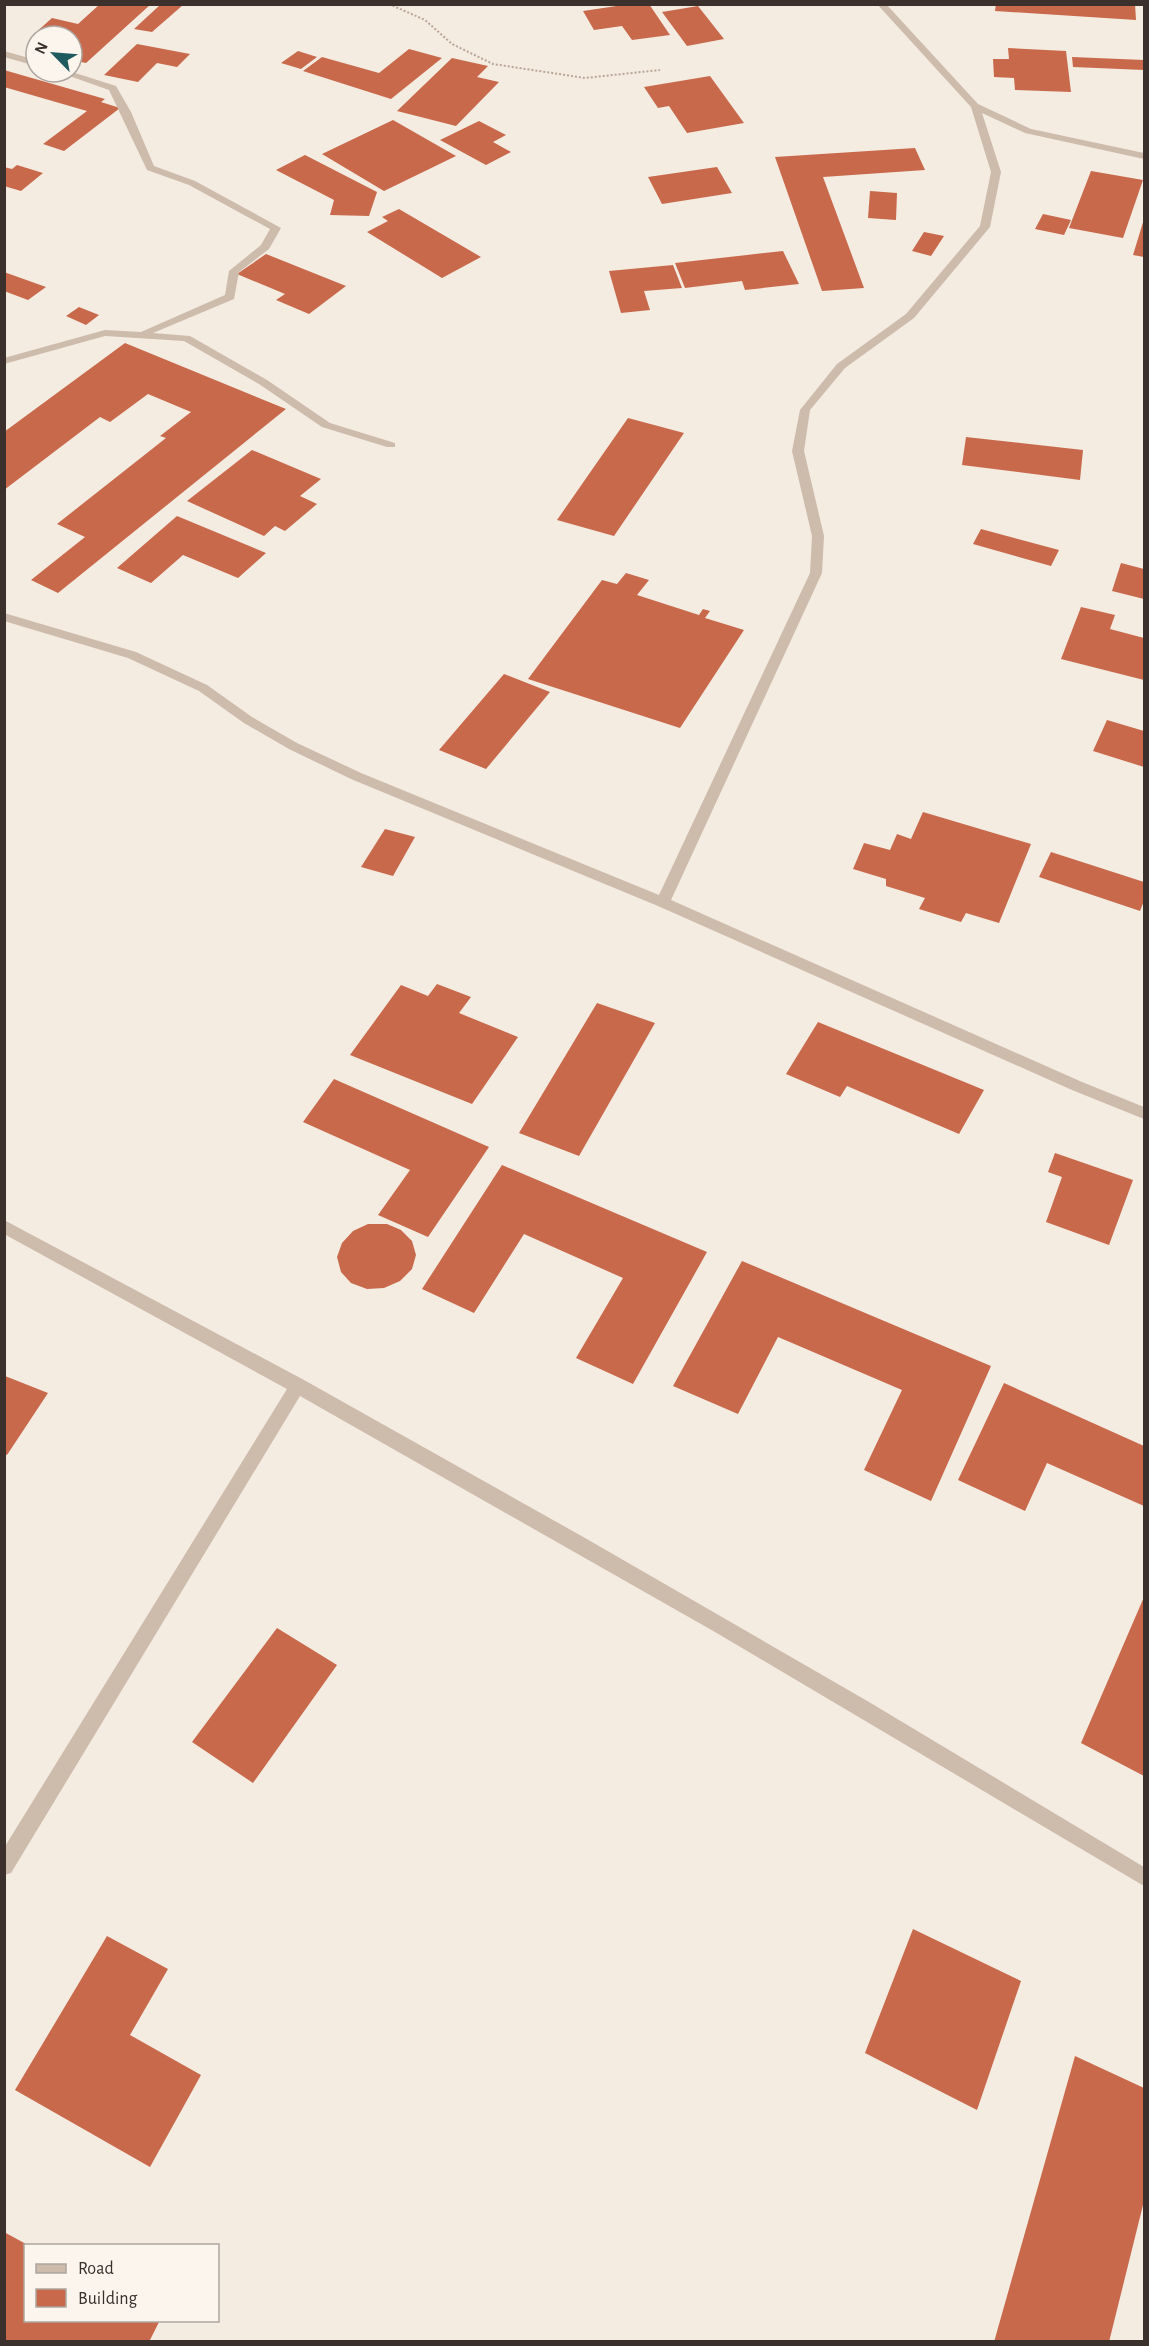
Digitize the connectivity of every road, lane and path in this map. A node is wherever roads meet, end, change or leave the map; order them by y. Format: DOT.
graph roads {
  1 [pos="389,4"];
  2 [pos="880,4"];
  3 [pos="4,54"];
  4 [pos="24,60"];
  5 [pos="660,70"];
  6 [pos="84,79"];
  7 [pos="975,106"];
  8 [pos="1144,156"];
  9 [pos="142,336"];
  10 [pos="4,361"];
  11 [pos="391,445"];
  12 [pos="4,617"];
  13 [pos="663,902"];
  14 [pos="1144,1113"];
  15 [pos="4,1226"];
  16 [pos="298,1384"];
  17 [pos="4,1866"];
  18 [pos="1144,1877"];
  1 -- 5 [label="path"];
  2 -- 7 [label="street"];
  3 -- 4 [label="street"];
  6 -- 9 [label="street"];
  7 -- 8 [label="street"];
  7 -- 13 [label="street"];
  9 -- 10 [label="street"];
  9 -- 11 [label="street"];
  12 -- 13 [label="street"];
  13 -- 14 [label="street"];
  15 -- 16 [label="street"];
  16 -- 17 [label="street"];
  16 -- 18 [label="street"];
}
